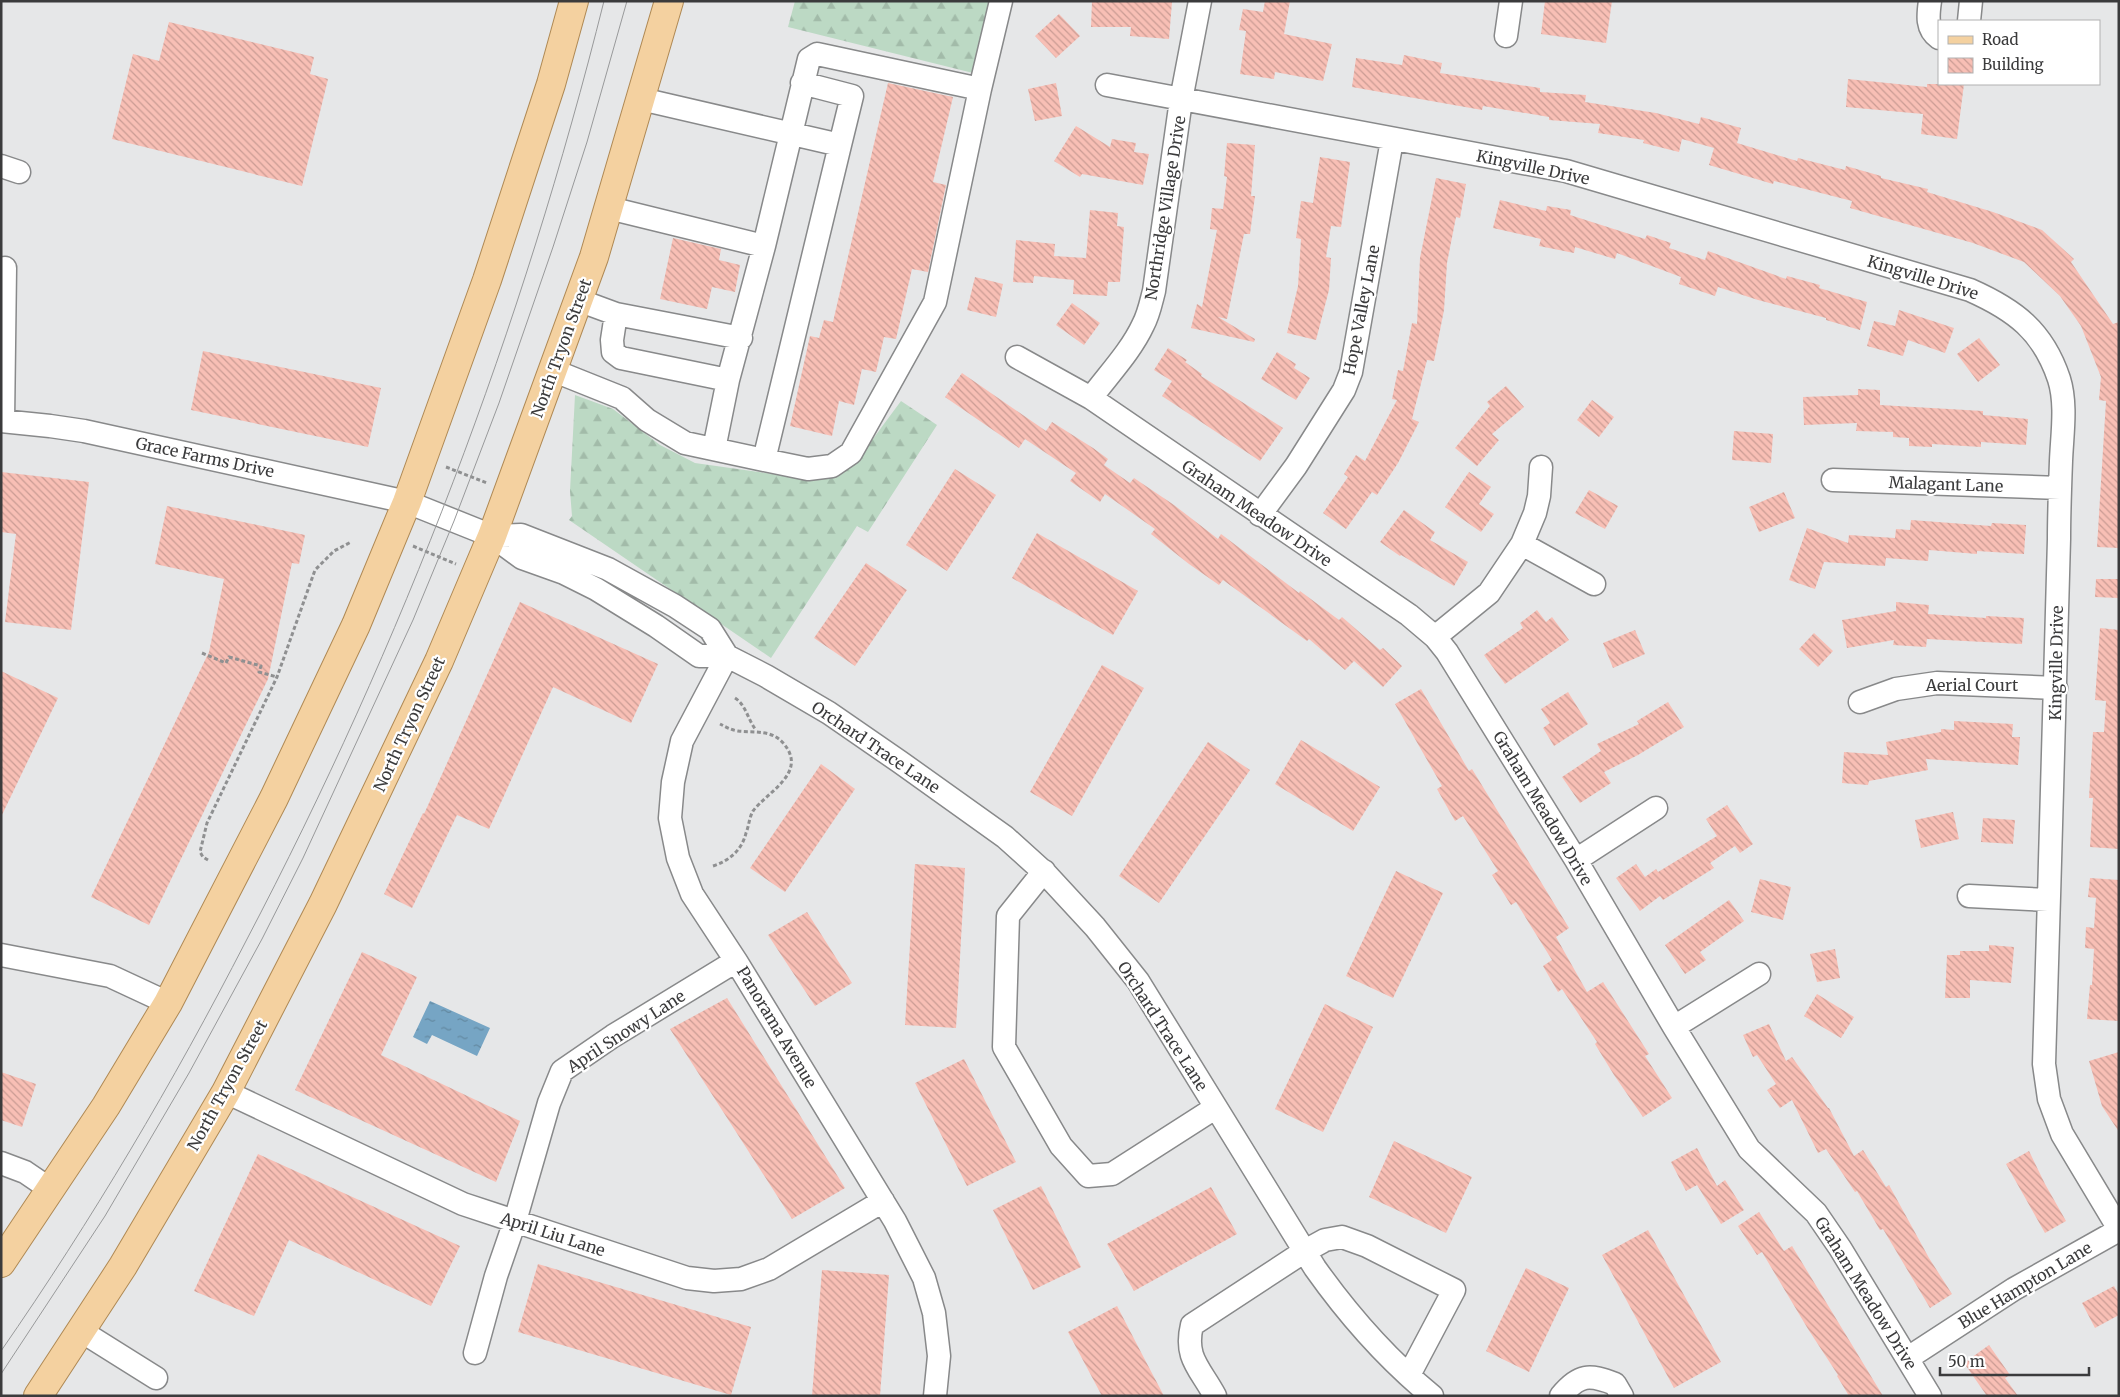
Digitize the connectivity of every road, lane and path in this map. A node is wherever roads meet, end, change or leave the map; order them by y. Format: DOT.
graph roads {
  1 [pos="574,1"];
  2 [pos="669,1"];
  3 [pos="1001,1"];
  4 [pos="1200,1"];
  5 [pos="1511,1"];
  6 [pos="1930,1"];
  7 [pos="1971,1"];
  8 [pos="1969,20"];
  9 [pos="1506,36"];
  10 [pos="1938,37"];
  11 [pos="802,83"];
  12 [pos="1107,85"];
  13 [pos="980,90"];
  14 [pos="641,99"];
  15 [pos="1182,100"];
  16 [pos="791,134"];
  17 [pos="1392,140"];
  18 [pos="840,145"];
  19 [pos="609,208"];
  20 [pos="764,246"];
  21 [pos="5,268"];
  22 [pos="578,300"];
  23 [pos="616,314"];
  24 [pos="740,338"];
  25 [pos="1017,358"];
  26 [pos="552,370"];
  27 [pos="728,380"];
  28 [pos="1091,398"];
  29 [pos="2,421"];
  30 [pos="714,449"];
  31 [pos="764,460"];
  32 [pos="446,467"];
  33 [pos="1541,467"];
  34 [pos="1833,480"];
  35 [pos="488,483"];
  36 [pos="2060,488"];
  37 [pos="407,502"];
  38 [pos="1260,515"];
  39 [pos="492,536"];
  40 [pos="350,542"];
  41 [pos="405,543"];
  42 [pos="1522,544"];
  43 [pos="457,564"];
  44 [pos="1594,584"];
  45 [pos="1435,637"];
  46 [pos="202,653"];
  47 [pos="727,656"];
  48 [pos="277,677"];
  49 [pos="2056,688"];
  50 [pos="735,698"];
  51 [pos="1860,702"];
  52 [pos="720,724"];
  53 [pos="756,731"];
  54 [pos="1656,808"];
  55 [pos="208,860"];
  56 [pos="1576,860"];
  57 [pos="713,866"];
  58 [pos="1044,871"];
  59 [pos="1968,896"];
  60 [pos="2048,900"];
  61 [pos="1,955"];
  62 [pos="736,961"];
  63 [pos="1759,974"];
  64 [pos="168,1003"];
  65 [pos="1674,1027"];
  66 [pos="226,1092"];
  67 [pos="1215,1108"];
  68 [pos="1,1163"];
  69 [pos="50,1189"];
  70 [pos="883,1201"];
  71 [pos="515,1222"];
  72 [pos="2119,1229"];
  73 [pos="1304,1251"];
  74 [pos="1,1263"];
  75 [pos="81,1331"];
  76 [pos="475,1353"];
  77 [pos="1908,1358"];
  78 [pos="1409,1375"];
  79 [pos="156,1378"];
  80 [pos="38,1396"];
  81 [pos="935,1396"];
  82 [pos="1215,1396"];
  83 [pos="1432,1396"];
  84 [pos="1561,1396"];
  85 [pos="1622,1396"];
  86 [pos="1930,1396"];
  1 -- 37 [label="main road"];
  2 -- 14 [label="main road, North Tryon Street"];
  3 -- 13 [label="street"];
  4 -- 15 [label="street, Northridge Village Drive"];
  5 -- 9 [label="street"];
  6 -- 10 [label="street"];
  7 -- 8 [label="street"];
  11 -- 13 [label="street"];
  11 -- 16 [label="street"];
  11 -- 18 [label="street"];
  12 -- 15 [label="street, Kingville Drive"];
  13 -- 31 [label="street"];
  14 -- 16 [label="street"];
  14 -- 19 [label="main road, North Tryon Street"];
  15 -- 17 [label="street, Kingville Drive"];
  15 -- 28 [label="street, Northridge Village Drive"];
  16 -- 18 [label="street"];
  16 -- 20 [label="street"];
  17 -- 36 [label="street, Kingville Drive"];
  17 -- 38 [label="street, Hope Valley Lane"];
  18 -- 31 [label="street"];
  19 -- 20 [label="street"];
  19 -- 22 [label="main road, North Tryon Street"];
  20 -- 24 [label="street"];
  21 -- 29 [label="street"];
  22 -- 23 [label="street"];
  22 -- 26 [label="main road, North Tryon Street"];
  23 -- 24 [label="street"];
  23 -- 27 [label="street"];
  24 -- 27 [label="street"];
  25 -- 28 [label="street, Graham Meadow Drive"];
  26 -- 30 [label="street"];
  26 -- 39 [label="main road, North Tryon Street"];
  27 -- 30 [label="street"];
  28 -- 38 [label="street, Graham Meadow Drive"];
  29 -- 37 [label="street, Grace Farms Drive"];
  30 -- 31 [label="street"];
  32 -- 35 [label="path"];
  33 -- 42 [label="street"];
  34 -- 36 [label="street, Malagant Lane"];
  36 -- 49 [label="street, Kingville Drive"];
  37 -- 39 [label="street, Orchard Trace Lane"];
  37 -- 64 [label="main road"];
  38 -- 45 [label="street, Graham Meadow Drive"];
  39 -- 47 [label="street, Orchard Trace Lane"];
  39 -- 66 [label="main road, North Tryon Street"];
  40 -- 48 [label="path"];
  41 -- 43 [label="path"];
  42 -- 44 [label="street"];
  42 -- 45 [label="street"];
  45 -- 56 [label="street, Graham Meadow Drive"];
  46 -- 48 [label="path"];
  47 -- 58 [label="street, Orchard Trace Lane"];
  47 -- 62 [label="street, Panorama Avenue"];
  48 -- 55 [label="path"];
  49 -- 51 [label="street, Aerial Court"];
  49 -- 60 [label="street, Kingville Drive"];
  50 -- 53 [label="path"];
  52 -- 53 [label="path"];
  53 -- 57 [label="path"];
  54 -- 56 [label="street"];
  56 -- 65 [label="street, Graham Meadow Drive"];
  58 -- 67 [label="street, Orchard Trace Lane"];
  58 -- 67 [label="street"];
  59 -- 60 [label="street"];
  60 -- 72 [label="street, Kingville Drive"];
  61 -- 64 [label="street"];
  62 -- 70 [label="street, Panorama Avenue"];
  62 -- 71 [label="street, April Snowy Lane"];
  63 -- 65 [label="street"];
  64 -- 69 [label="main road"];
  65 -- 77 [label="street, Graham Meadow Drive"];
  66 -- 71 [label="street, April Liu Lane"];
  66 -- 75 [label="main road, North Tryon Street"];
  67 -- 73 [label="street, Orchard Trace Lane"];
  68 -- 69 [label="street"];
  69 -- 74 [label="main road"];
  70 -- 71 [label="street, April Liu Lane"];
  70 -- 81 [label="street, Panorama Avenue"];
  71 -- 76 [label="street, April Snowy Lane"];
  72 -- 77 [label="street, Blue Hampton Lane"];
  73 -- 78 [label="street, Orchard Trace Lane"];
  73 -- 78 [label="street"];
  73 -- 82 [label="street"];
  75 -- 79 [label="street"];
  75 -- 80 [label="main road, North Tryon Street"];
  77 -- 86 [label="street, Graham Meadow Drive"];
  78 -- 83 [label="street, Orchard Trace Lane"];
  84 -- 85 [label="street"];
}
